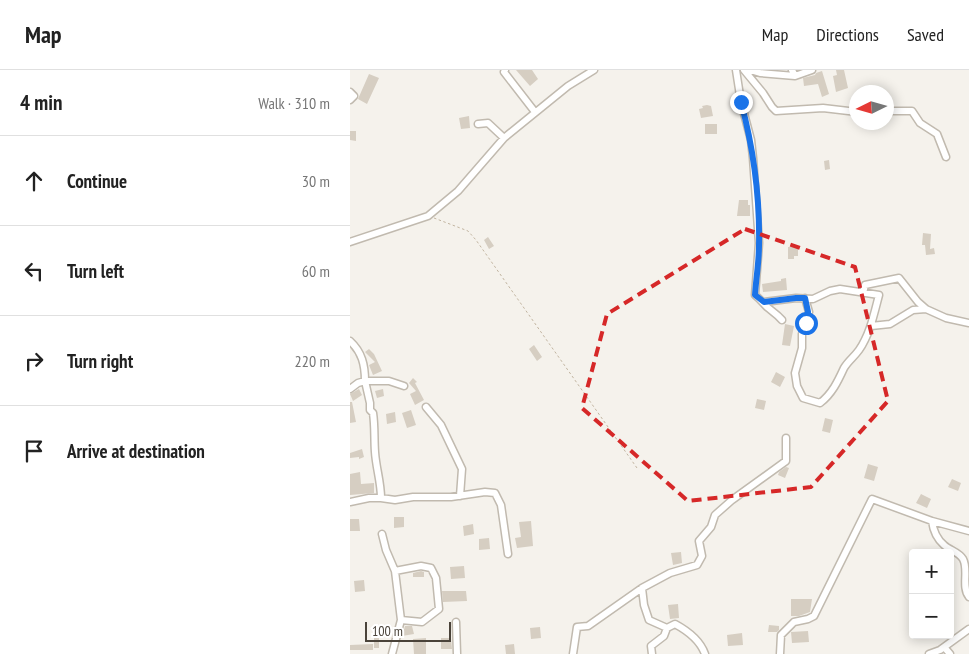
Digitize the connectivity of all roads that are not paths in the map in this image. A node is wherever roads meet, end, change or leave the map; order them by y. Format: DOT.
graph roads {
  1 [pos="505,70"];
  2 [pos="594,70"];
  3 [pos="736,70"];
  4 [pos="744,70"];
  5 [pos="750,70"];
  6 [pos="812,70"];
  7 [pos="794,73"];
  8 [pos="350,92"];
  9 [pos="350,100"];
  10 [pos="849,111"];
  11 [pos="894,111"];
  12 [pos="535,112"];
  13 [pos="478,124"];
  14 [pos="504,138"];
  15 [pos="946,157"];
  16 [pos="350,242"];
  17 [pos="863,293"];
  18 [pos="805,298"];
  19 [pos="764,302"];
  20 [pos="926,310"];
  21 [pos="782,320"];
  22 [pos="969,323"];
  23 [pos="871,326"];
  24 [pos="350,341"];
  25 [pos="365,381"];
  26 [pos="404,386"];
  27 [pos="350,388"];
  28 [pos="426,407"];
  29 [pos="786,438"];
  30 [pos="460,496"];
  31 [pos="381,498"];
  32 [pos="350,502"];
  33 [pos="932,521"];
  34 [pos="969,531"];
  35 [pos="382,534"];
  36 [pos="508,554"];
  37 [pos="395,571"];
  38 [pos="642,588"];
  39 [pos="969,597"];
  40 [pos="400,620"];
  41 [pos="456,622"];
  42 [pos="666,628"];
  43 [pos="969,630"];
  44 [pos="944,647"];
  45 [pos="392,654"];
  46 [pos="457,654"];
  47 [pos="573,654"];
  48 [pos="652,654"];
  49 [pos="705,654"];
  50 [pos="780,654"];
  51 [pos="929,654"];
  52 [pos="950,654"];
  1 -- 12 [label="street"];
  2 -- 12 [label="street"];
  3 -- 19 [label="street"];
  4 -- 10 [label="street"];
  5 -- 7 [label="street"];
  6 -- 7 [label="street"];
  8 -- 9 [label="street"];
  11 -- 15 [label="street"];
  12 -- 14 [label="street"];
  13 -- 14 [label="street"];
  14 -- 16 [label="street"];
  17 -- 18 [label="street"];
  17 -- 20 [label="street"];
  17 -- 23 [label="street"];
  18 -- 19 [label="street"];
  18 -- 23 [label="street"];
  19 -- 21 [label="street"];
  20 -- 22 [label="street"];
  20 -- 23 [label="street"];
  24 -- 25 [label="street"];
  25 -- 26 [label="street"];
  25 -- 27 [label="street"];
  25 -- 31 [label="street"];
  28 -- 30 [label="street"];
  29 -- 38 [label="street"];
  30 -- 31 [label="street"];
  30 -- 36 [label="street"];
  31 -- 32 [label="street"];
  33 -- 34 [label="street"];
  33 -- 39 [label="street"];
  33 -- 50 [label="street"];
  35 -- 37 [label="street"];
  37 -- 40 [label="street"];
  37 -- 40 [label="street"];
  38 -- 42 [label="street"];
  38 -- 47 [label="street"];
  40 -- 45 [label="street"];
  41 -- 46 [label="street"];
  42 -- 48 [label="street"];
  42 -- 49 [label="street"];
  43 -- 44 [label="street"];
  44 -- 51 [label="street"];
  44 -- 52 [label="street"];
}
